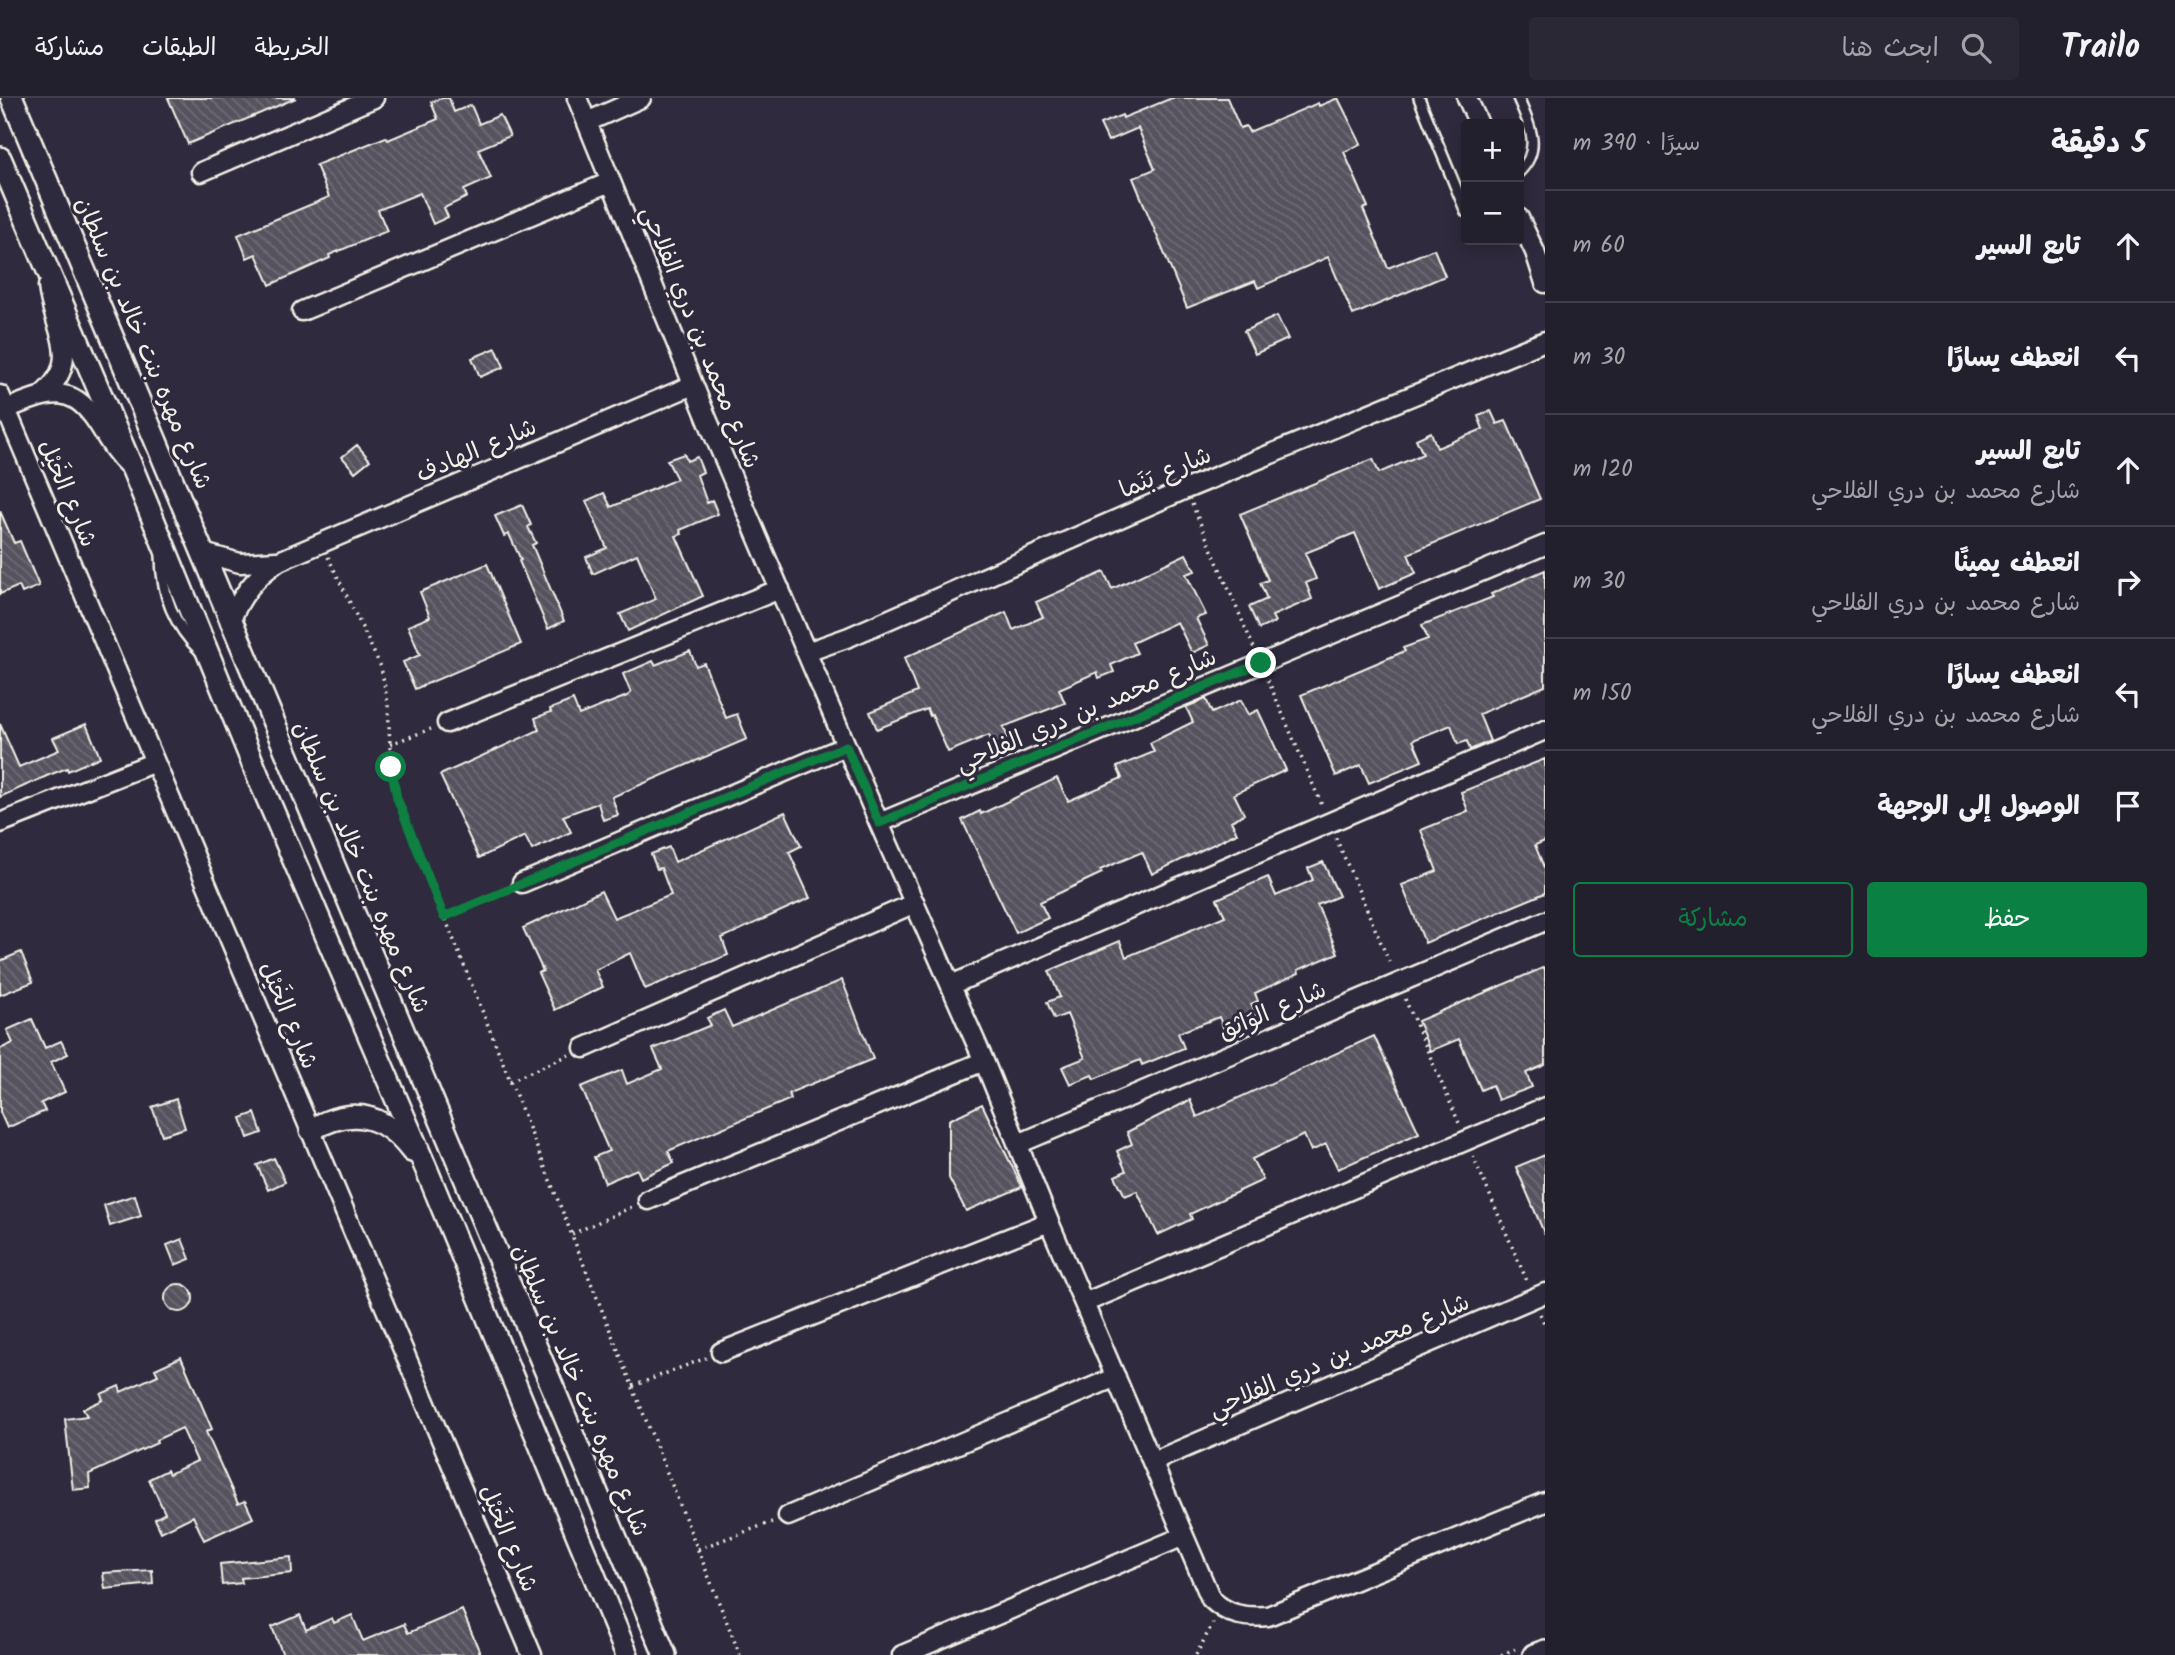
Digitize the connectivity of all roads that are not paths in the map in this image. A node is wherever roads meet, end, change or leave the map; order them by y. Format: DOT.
graph roads {
  1 [pos="12,98"];
  2 [pos="374,98"];
  3 [pos="577,98"];
  4 [pos="641,98"];
  5 [pos="1419,98"];
  6 [pos="1468,98"];
  7 [pos="1518,98"];
  8 [pos="1477,119"];
  9 [pos="587,121"];
  10 [pos="0,158"];
  11 [pos="1524,166"];
  12 [pos="201,172"];
  13 [pos="610,181"];
  14 [pos="1461,200"];
  15 [pos="1524,228"];
  16 [pos="1540,249"];
  17 [pos="48,269"];
  18 [pos="1545,283"];
  19 [pos="302,311"];
  20 [pos="1545,341"];
  21 [pos="693,385"];
  22 [pos="42,395"];
  23 [pos="3,402"];
  24 [pos="133,470"];
  25 [pos="1545,545"];
  26 [pos="202,553"];
  27 [pos="279,561"];
  28 [pos="780,589"];
  29 [pos="230,622"];
  30 [pos="807,652"];
  31 [pos="447,723"];
  32 [pos="1545,730"];
  33 [pos="846,746"];
  34 [pos="155,762"];
  35 [pos="0,823"];
  36 [pos="879,823"];
  37 [pos="522,883"];
  38 [pos="915,903"];
  39 [pos="1545,921"];
  40 [pos="951,985"];
  41 [pos="584,1048"];
  42 [pos="984,1061"];
  43 [pos="1545,1107"];
  44 [pos="311,1130"];
  45 [pos="1018,1144"];
  46 [pos="428,1172"];
  47 [pos="648,1200"];
  48 [pos="1049,1222"];
  49 [pos="1539,1296"];
  50 [pos="1084,1303"];
  51 [pos="721,1352"];
  52 [pos="1116,1377"];
  53 [pos="1152,1462"];
  54 [pos="1545,1502"];
  55 [pos="788,1516"];
  56 [pos="1184,1536"];
  57 [pos="1545,1651"];
  58 [pos="532,1655"];
  59 [pos="627,1655"];
  60 [pos="665,1655"];
  61 [pos="902,1655"];
  62 [pos="1534,1655"];
  1 -- 26 [label="street, شارع مهره بنت خالد بن سلطان"];
  2 -- 12 [label="street"];
  3 -- 9 [label="street, شارع محمد بن دري الفلاحي"];
  4 -- 9 [label="street"];
  5 -- 14 [label="lane"];
  6 -- 8 [label="street"];
  7 -- 11 [label="lane"];
  9 -- 13 [label="street, شارع محمد بن دري الفلاحي"];
  10 -- 17 [label="street"];
  13 -- 19 [label="street"];
  13 -- 21 [label="street, شارع محمد بن دري الفلاحي"];
  15 -- 16 [label="street"];
  16 -- 18 [label="street"];
  17 -- 22 [label="street"];
  17 -- 24 [label="street"];
  20 -- 30 [label="street, شارع بَنَما"];
  21 -- 27 [label="street, شارع الهادف"];
  21 -- 28 [label="street, شارع محمد بن دري الفلاحي"];
  22 -- 23 [label="street"];
  22 -- 24 [label="street"];
  23 -- 34 [label="street, شارع الخَيْل"];
  24 -- 46 [label="street"];
  25 -- 36 [label="street, شارع محمد بن دري الفلاحي"];
  26 -- 27 [label="street, شارع الهادف"];
  26 -- 29 [label="street, شارع مهره بنت خالد بن سلطان"];
  27 -- 29 [label="street, شارع الهادف"];
  28 -- 30 [label="street, شارع محمد بن دري الفلاحي"];
  28 -- 31 [label="street"];
  29 -- 60 [label="street, شارع مهره بنت خالد بن سلطان"];
  30 -- 33 [label="street, شارع محمد بن دري الفلاحي"];
  32 -- 40 [label="street"];
  33 -- 36 [label="street, شارع محمد بن دري الفلاحي"];
  33 -- 37 [label="street"];
  34 -- 35 [label="street"];
  34 -- 44 [label="street, شارع الخَيْل"];
  36 -- 38 [label="street, شارع محمد بن دري الفلاحي"];
  38 -- 40 [label="street, شارع محمد بن دري الفلاحي"];
  38 -- 41 [label="street"];
  39 -- 45 [label="street, شارع الوَاثِق"];
  40 -- 42 [label="street, شارع محمد بن دري الفلاحي"];
  42 -- 45 [label="street, شارع محمد بن دري الفلاحي"];
  42 -- 47 [label="street"];
  43 -- 50 [label="street"];
  44 -- 46 [label="street"];
  44 -- 58 [label="street, شارع الخَيْل"];
  45 -- 48 [label="street, شارع محمد بن دري الفلاحي"];
  46 -- 59 [label="street"];
  48 -- 50 [label="street, شارع محمد بن دري الفلاحي"];
  48 -- 51 [label="street"];
  49 -- 53 [label="street, شارع محمد بن دري الفلاحي"];
  50 -- 52 [label="street, شارع محمد بن دري الفلاحي"];
  52 -- 53 [label="street, شارع محمد بن دري الفلاحي"];
  52 -- 55 [label="street"];
  53 -- 56 [label="street, شارع محمد بن دري الفلاحي"];
  54 -- 56 [label="street, شارع محمد بن دري الفلاحي"];
  56 -- 61 [label="street"];
  57 -- 62 [label="street"];
}
